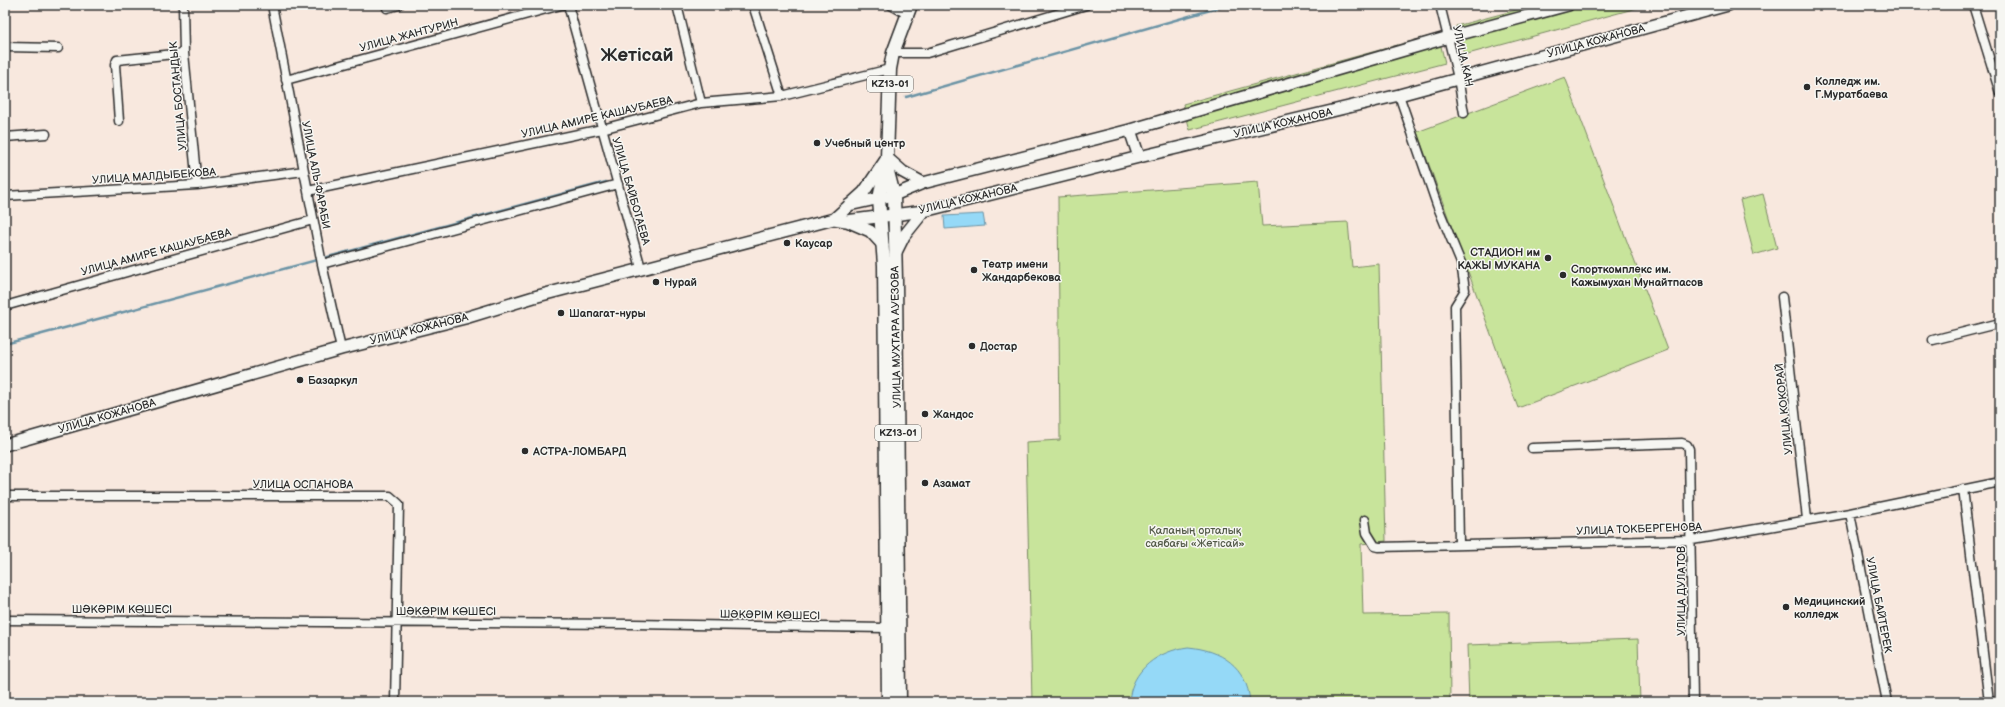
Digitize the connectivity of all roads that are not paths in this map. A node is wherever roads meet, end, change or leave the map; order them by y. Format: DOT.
graph roads {
  1 [pos="184,5"];
  2 [pos="272,5"];
  3 [pos="399,5"];
  4 [pos="561,5"];
  5 [pos="568,5"];
  6 [pos="677,5"];
  7 [pos="753,5"];
  8 [pos="891,5"];
  9 [pos="1086,5"];
  10 [pos="1440,5"];
  11 [pos="1568,5"];
  12 [pos="1728,5"];
  13 [pos="1973,5"];
  14 [pos="387,8"];
  15 [pos="909,9"];
  16 [pos="1449,37"];
  17 [pos="5,47"];
  18 [pos="58,48"];
  19 [pos="184,53"];
  20 [pos="893,53"];
  21 [pos="890,69"];
  22 [pos="1458,78"];
  23 [pos="286,80"];
  24 [pos="2000,93"];
  25 [pos="1399,95"];
  26 [pos="782,96"];
  27 [pos="701,103"];
  28 [pos="1464,113"];
  29 [pos="119,121"];
  30 [pos="602,129"];
  31 [pos="1130,130"];
  32 [pos="46,134"];
  33 [pos="5,137"];
  34 [pos="1139,157"];
  35 [pos="887,162"];
  36 [pos="304,171"];
  37 [pos="618,184"];
  38 [pos="923,184"];
  39 [pos="198,185"];
  40 [pos="308,191"];
  41 [pos="894,195"];
  42 [pos="5,196"];
  43 [pos="879,199"];
  44 [pos="849,205"];
  45 [pos="924,211"];
  46 [pos="893,214"];
  47 [pos="879,216"];
  48 [pos="834,219"];
  49 [pos="313,220"];
  50 [pos="846,220"];
  51 [pos="883,245"];
  52 [pos="895,254"];
  53 [pos="322,264"];
  54 [pos="642,268"];
  55 [pos="1782,297"];
  56 [pos="5,306"];
  57 [pos="2000,324"];
  58 [pos="1933,340"];
  59 [pos="341,349"];
  60 [pos="5,445"];
  61 [pos="1532,448"];
  62 [pos="2000,482"];
  63 [pos="1963,490"];
  64 [pos="5,496"];
  65 [pos="1850,513"];
  66 [pos="1807,519"];
  67 [pos="1365,520"];
  68 [pos="1692,540"];
  69 [pos="1459,544"];
  70 [pos="5,620"];
  71 [pos="396,622"];
  72 [pos="886,628"];
  73 [pos="395,702"];
  74 [pos="888,702"];
  75 [pos="900,702"];
  76 [pos="1693,702"];
  77 [pos="1887,702"];
  78 [pos="1989,702"];
  1 -- 19 [label="street, УЛИЦА БОСТАНДЫК"];
  2 -- 23 [label="street, УЛИЦА АЛЬ-ФАРАБИ"];
  3 -- 14 [label="street"];
  4 -- 23 [label="street, УЛИЦА ЖАНТУРИН"];
  5 -- 30 [label="street, УЛИЦА БАЙБОТАЕВА"];
  6 -- 27 [label="street"];
  7 -- 26 [label="street"];
  8 -- 15 [label="street"];
  9 -- 20 [label="street"];
  10 -- 16 [label="street, УЛИЦА КАН"];
  11 -- 16 [label="street"];
  12 -- 22 [label="street, УЛИЦА КОЖАНОВА"];
  13 -- 24 [label="street"];
  15 -- 20 [label="main road, УЛИЦА МУХТАРА АУЕЗОВА / KZ13-01"];
  16 -- 22 [label="street, УЛИЦА КАН"];
  16 -- 31 [label="street"];
  17 -- 18 [label="street"];
  19 -- 29 [label="street"];
  19 -- 39 [label="street, УЛИЦА БОСТАНДЫК"];
  20 -- 21 [label="main road, УЛИЦА МУХТАРА АУЕЗОВА / KZ13-01"];
  21 -- 26 [label="street, УЛИЦА АМИРЕ КАШАУБАЕВА"];
  21 -- 35 [label="main road, УЛИЦА МУХТАРА АУЕЗОВА / KZ13-01"];
  22 -- 25 [label="street, УЛИЦА КОЖАНОВА"];
  22 -- 28 [label="street, УЛИЦА КАН"];
  23 -- 36 [label="street, УЛИЦА АЛЬ-ФАРАБИ"];
  25 -- 34 [label="street, УЛИЦА КОЖАНОВА"];
  25 -- 69 [label="street"];
  26 -- 27 [label="street, УЛИЦА АМИРЕ КАШАУБАЕВА"];
  27 -- 30 [label="street, УЛИЦА АМИРЕ КАШАУБАЕВА"];
  30 -- 37 [label="street, УЛИЦА БАЙБОТАЕВА"];
  30 -- 40 [label="street, УЛИЦА АМИРЕ КАШАУБАЕВА"];
  31 -- 34 [label="street"];
  31 -- 38 [label="street"];
  32 -- 33 [label="street"];
  34 -- 45 [label="street, УЛИЦА КОЖАНОВА"];
  35 -- 38 [label="street"];
  35 -- 41 [label="main road, УЛИЦА МУХТАРА АУЕЗОВА / KZ13-01"];
  35 -- 43 [label="main road, УЛИЦА МУХТАРА АУЕЗОВА / KZ13-01"];
  35 -- 44 [label="street, УЛИЦА КОЖАНОВА"];
  36 -- 39 [label="street, УЛИЦА МАЛДЫБЕКОВА"];
  36 -- 40 [label="street, УЛИЦА АЛЬ-ФАРАБИ"];
  37 -- 53 [label="street"];
  37 -- 54 [label="street, УЛИЦА БАЙБОТАЕВА"];
  38 -- 41 [label="street"];
  39 -- 42 [label="street, УЛИЦА МАЛДЫБЕКОВА"];
  40 -- 49 [label="street, УЛИЦА АЛЬ-ФАРАБИ"];
  41 -- 43 [label="street"];
  41 -- 46 [label="main road, УЛИЦА МУХТАРА АУЕЗОВА / KZ13-01"];
  43 -- 44 [label="street"];
  43 -- 47 [label="main road, УЛИЦА МУХТАРА АУЕЗОВА / KZ13-01"];
  44 -- 48 [label="street, УЛИЦА КОЖАНОВА"];
  45 -- 46 [label="street, УЛИЦА КОЖАНОВА"];
  45 -- 52 [label="street"];
  46 -- 47 [label="street, УЛИЦА КОЖАНОВА"];
  46 -- 52 [label="main road, УЛИЦА МУХТАРА АУЕЗОВА / KZ13-01"];
  47 -- 50 [label="street, УЛИЦА КОЖАНОВА"];
  47 -- 51 [label="main road, УЛИЦА МУХТАРА АУЕЗОВА / KZ13-01"];
  48 -- 50 [label="street, УЛИЦА КОЖАНОВА"];
  48 -- 54 [label="street, УЛИЦА КОЖАНОВА"];
  49 -- 53 [label="street, УЛИЦА АЛЬ-ФАРАБИ"];
  49 -- 56 [label="street, УЛИЦА АМИРЕ КАШАУБАЕВА"];
  50 -- 51 [label="street"];
  51 -- 72 [label="main road, УЛИЦА МУХТАРА АУЕЗОВА / KZ13-01"];
  52 -- 75 [label="main road, УЛИЦА МУХТАРА АУЕЗОВА / KZ13-01"];
  53 -- 59 [label="street, УЛИЦА АЛЬ-ФАРАБИ"];
  54 -- 59 [label="street, УЛИЦА КОЖАНОВА"];
  55 -- 66 [label="street, УЛИЦА КОКОРАЙ"];
  57 -- 58 [label="street"];
  59 -- 60 [label="street, УЛИЦА КОЖАНОВА"];
  61 -- 68 [label="street, УЛИЦА ДУЛАТОВ"];
  62 -- 63 [label="street, УЛИЦА ТОКБЕРГЕНОВА"];
  63 -- 65 [label="street, УЛИЦА ТОКБЕРГЕНОВА"];
  63 -- 78 [label="street"];
  64 -- 71 [label="street, УЛИЦА ОСПАНОВА"];
  65 -- 66 [label="street, УЛИЦА ТОКБЕРГЕНОВА"];
  65 -- 77 [label="street, УЛИЦА БАЙТЕРЕК"];
  66 -- 68 [label="street, УЛИЦА ТОКБЕРГЕНОВА"];
  67 -- 69 [label="street, УЛИЦА ТОКБЕРГЕНОВА"];
  68 -- 69 [label="street, УЛИЦА ТОКБЕРГЕНОВА"];
  68 -- 76 [label="street, УЛИЦА ДУЛАТОВ"];
  70 -- 71 [label="street, ШӘКӘРІМ КӨШЕСІ"];
  71 -- 72 [label="street, ШӘКӘРІМ КӨШЕСІ"];
  71 -- 73 [label="street, УЛИЦА ОСПАНОВА"];
  72 -- 74 [label="main road, УЛИЦА МУХТАРА АУЕЗОВА / KZ13-01"];
}
